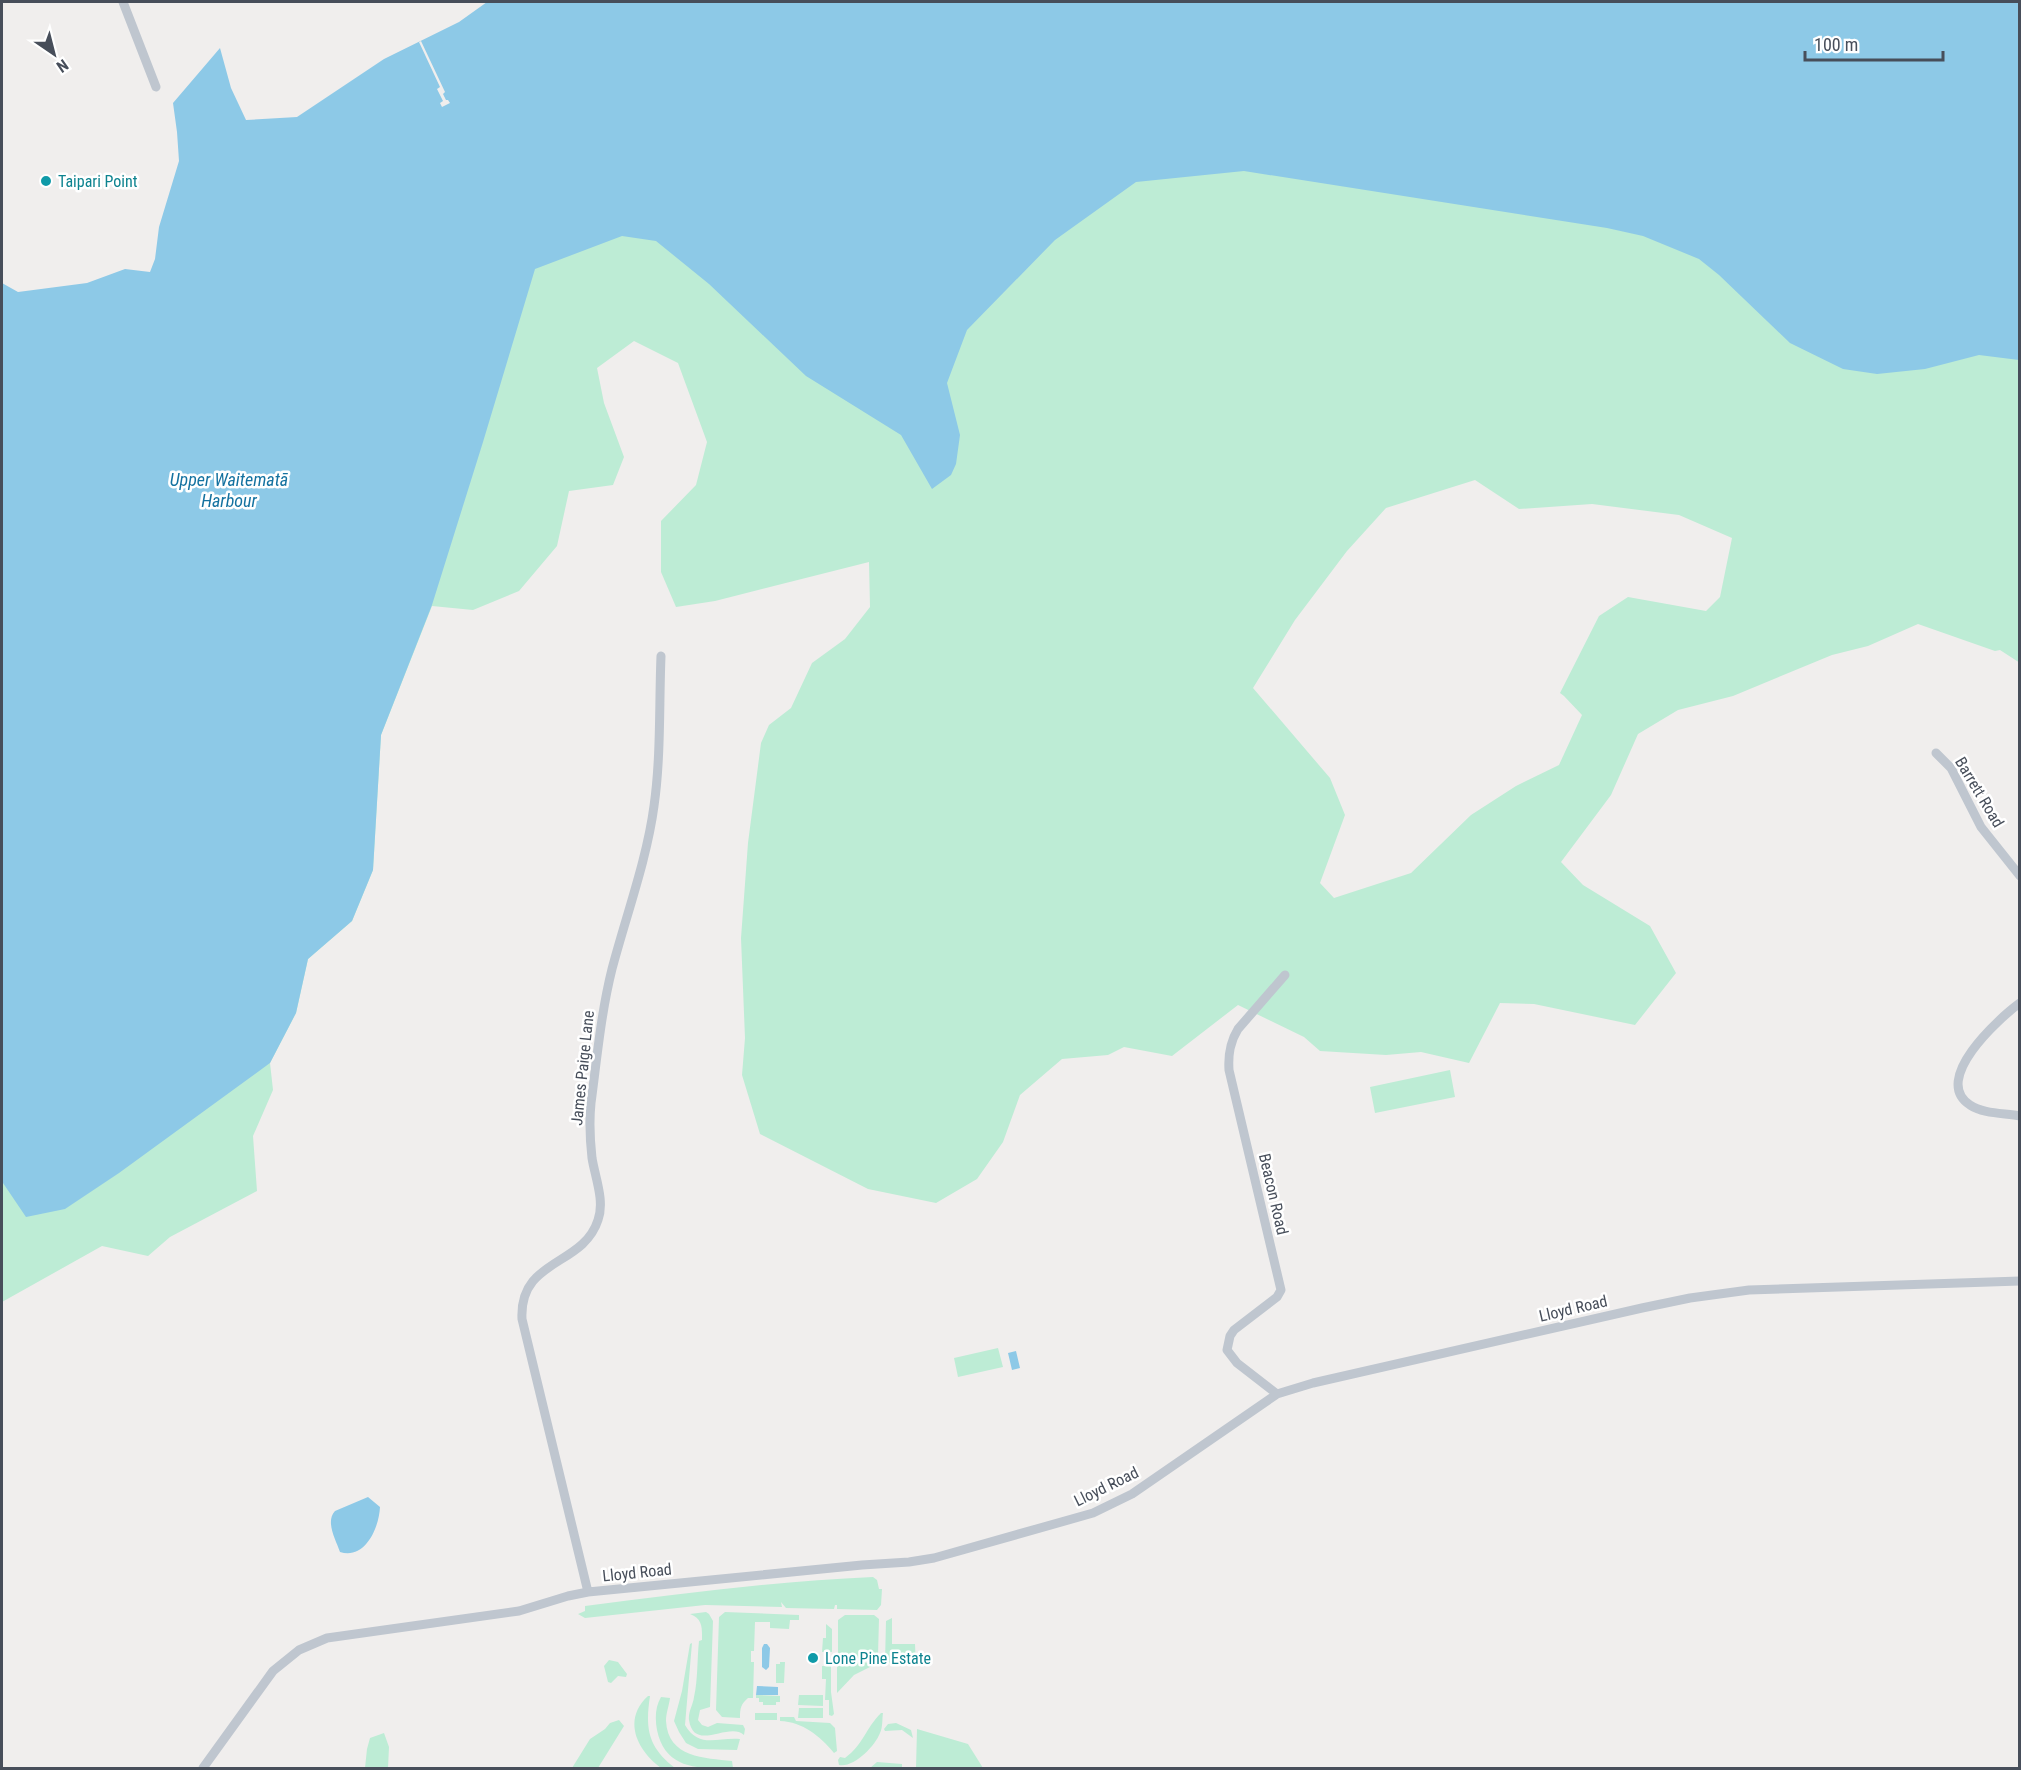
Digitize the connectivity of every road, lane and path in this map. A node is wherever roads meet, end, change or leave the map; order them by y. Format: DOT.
graph roads {
  1 [pos="123,2"];
  2 [pos="156,87"];
  3 [pos="662,656"];
  4 [pos="1936,753"];
  5 [pos="2019,876"];
  6 [pos="1285,975"];
  7 [pos="2019,1003"];
  8 [pos="2019,1116"];
  9 [pos="2019,1281"];
  10 [pos="1277,1394"];
  11 [pos="588,1592"];
  12 [pos="203,1768"];
  1 -- 2 [label="street"];
  3 -- 11 [label="street, James Paige Lane"];
  4 -- 5 [label="street, Barrett Road"];
  6 -- 10 [label="street, Beacon Road"];
  7 -- 8 [label="street"];
  9 -- 10 [label="street, Lloyd Road"];
  10 -- 11 [label="street, Lloyd Road"];
  11 -- 12 [label="street, Lloyd Road"];
}
